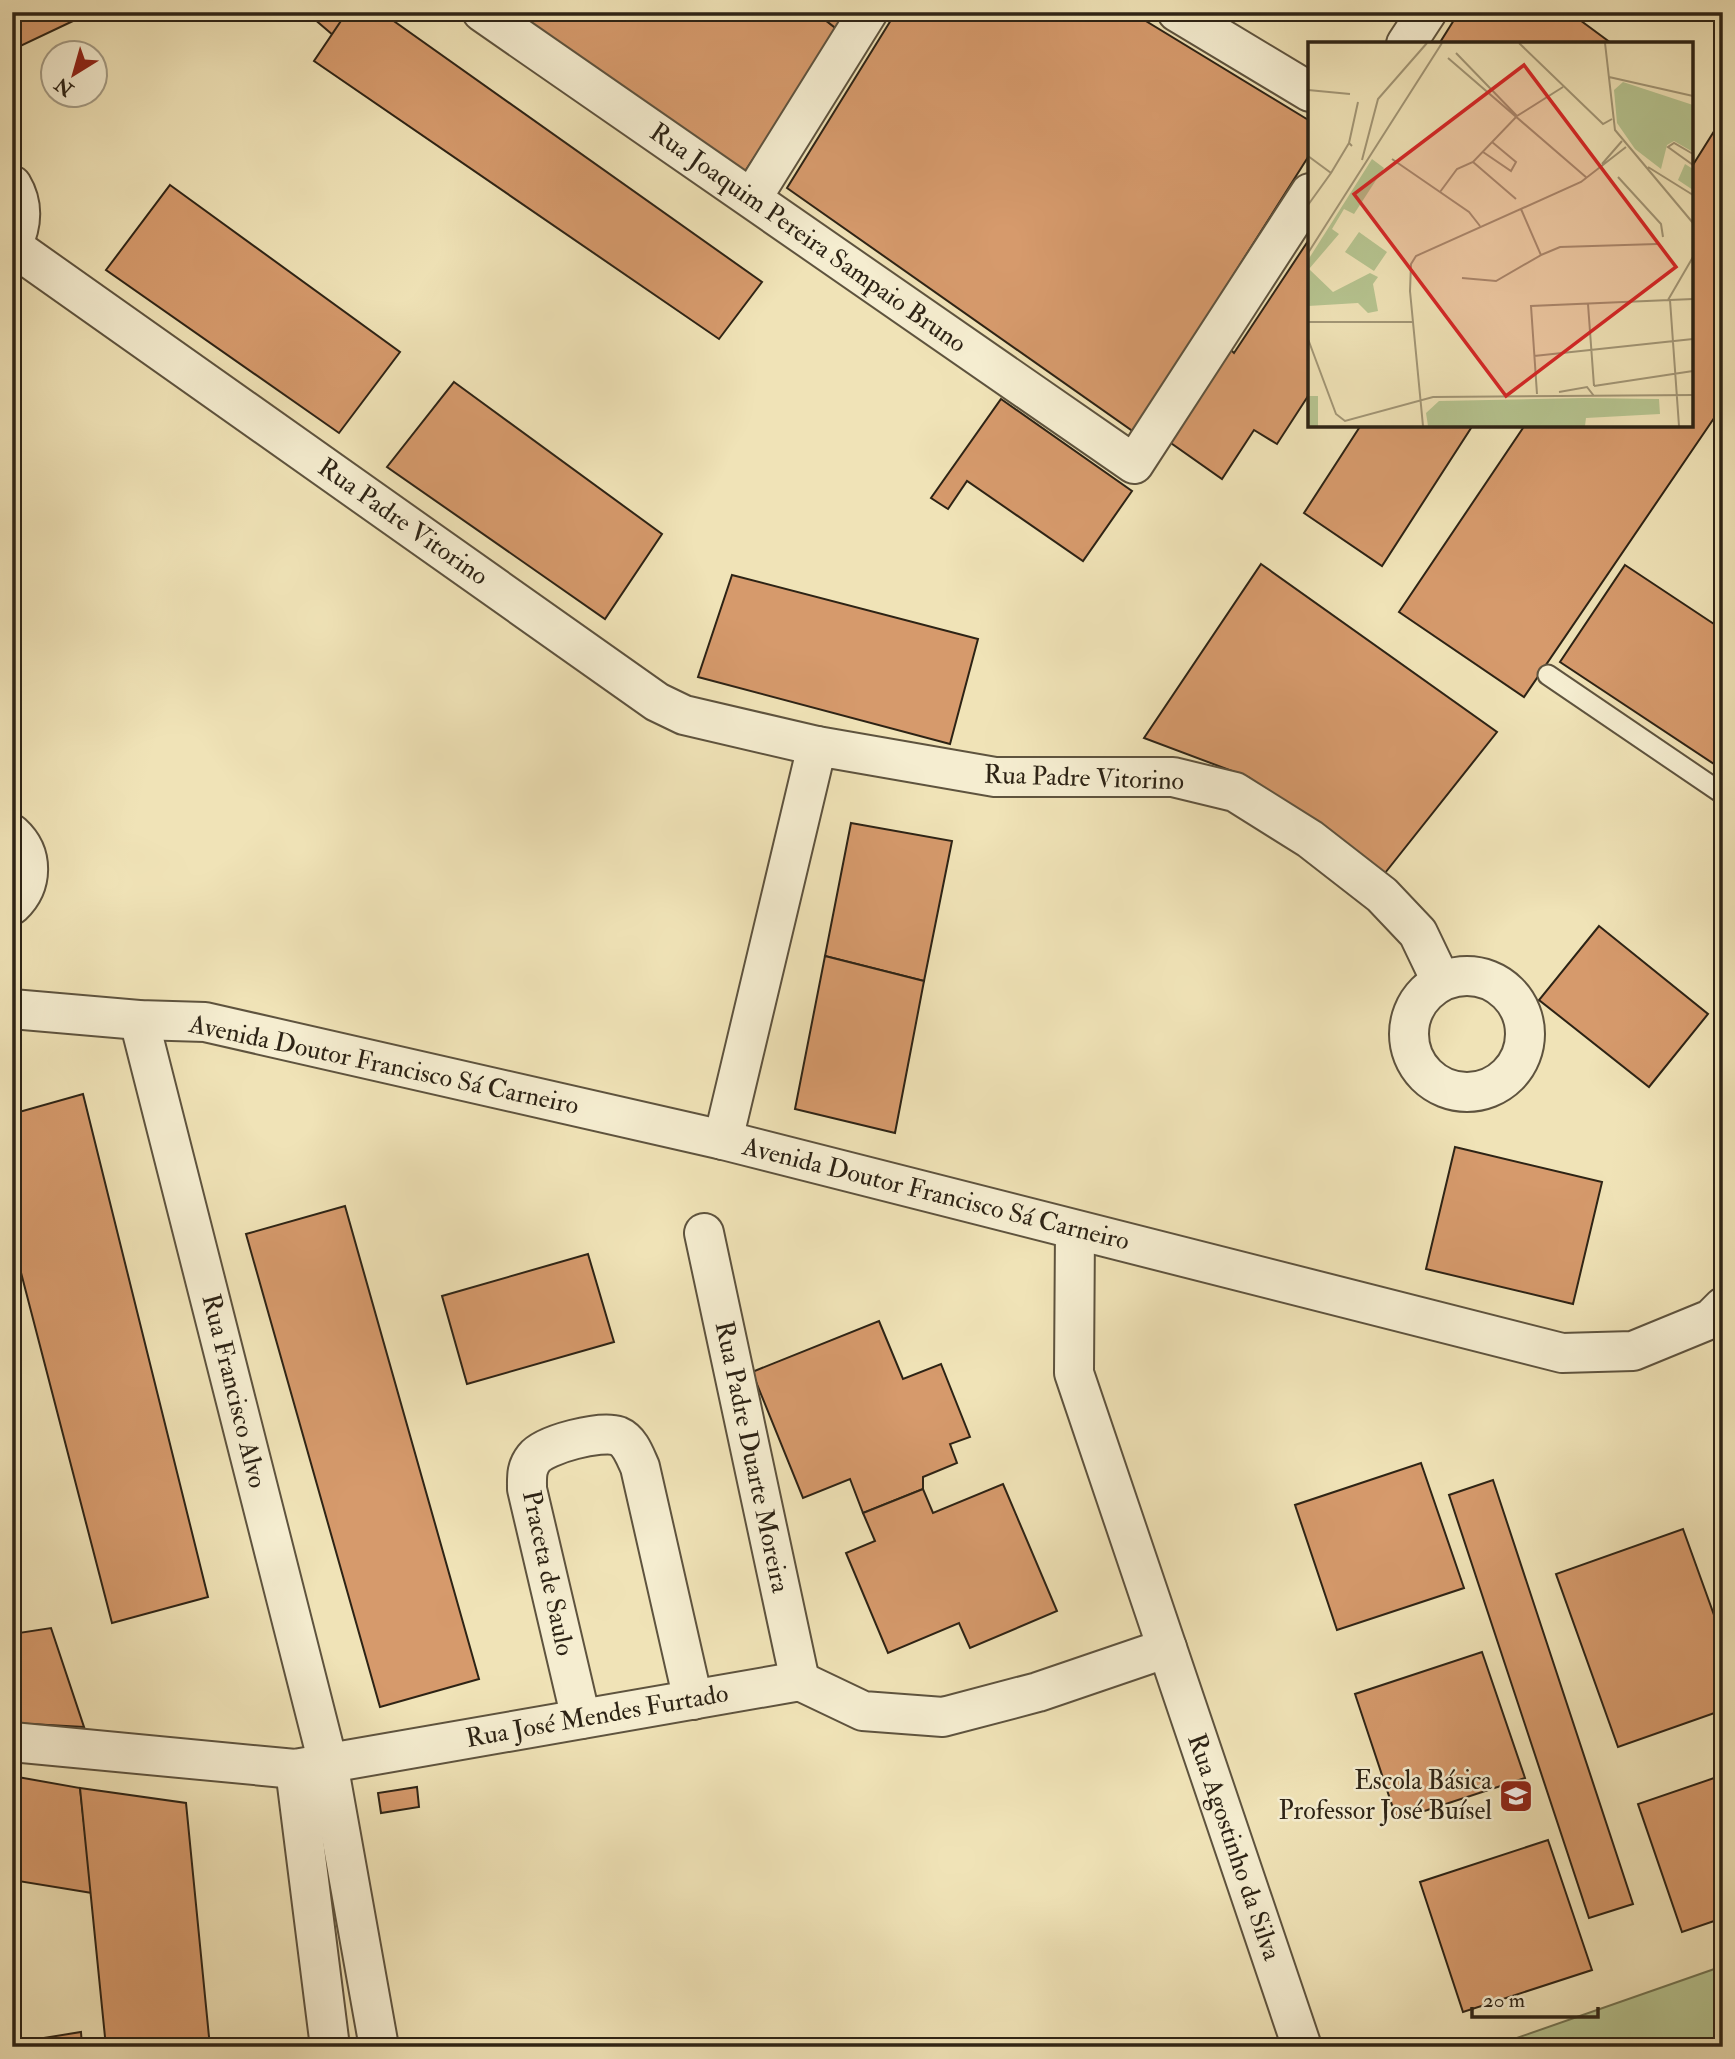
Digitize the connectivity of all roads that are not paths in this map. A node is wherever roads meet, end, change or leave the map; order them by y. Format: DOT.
graph roads {
  1 [pos="482,12"];
  2 [pos="868,12"];
  3 [pos="1177,12"];
  4 [pos="1427,12"];
  5 [pos="1407,42"];
  6 [pos="1308,91"];
  7 [pos="12,185"];
  8 [pos="1308,196"];
  9 [pos="752,198"];
  10 [pos="12,246"];
  11 [pos="1548,675"];
  12 [pos="817,746"];
  13 [pos="1723,794"];
  14 [pos="12,834"];
  15 [pos="12,905"];
  16 [pos="1441,981"];
  17 [pos="12,1009"];
  18 [pos="139,1020"];
  19 [pos="12,1031"];
  20 [pos="723,1140"];
  21 [pos="1075,1230"];
  22 [pos="704,1233"];
  23 [pos="1723,1307"];
  24 [pos="1167,1648"];
  25 [pos="800,1681"];
  26 [pos="693,1700"];
  27 [pos="581,1720"];
  28 [pos="12,1742"];
  29 [pos="312,1766"];
  30 [pos="330,2047"];
  31 [pos="379,2047"];
  32 [pos="1302,2047"];
  1 -- 9 [label="street, Rua Joaquim Pereira Sampaio Bruno"];
  2 -- 9 [label="street"];
  3 -- 6 [label="street"];
  4 -- 5 [label="street"];
  7 -- 10 [label="street, Rua Padre Vitorino"];
  8 -- 9 [label="street, Rua Joaquim Pereira Sampaio Bruno"];
  10 -- 12 [label="street, Rua Padre Vitorino"];
  11 -- 13 [label="lane"];
  12 -- 16 [label="street, Rua Padre Vitorino"];
  12 -- 20 [label="street"];
  14 -- 15 [label="street"];
  17 -- 18 [label="street, Avenida Doutor Francisco Sá Carneiro"];
  18 -- 19 [label="street, Avenida Doutor Francisco Sá Carneiro"];
  18 -- 20 [label="street, Avenida Doutor Francisco Sá Carneiro"];
  18 -- 29 [label="street, Rua Francisco Alvo"];
  20 -- 21 [label="street, Avenida Doutor Francisco Sá Carneiro"];
  21 -- 23 [label="street, Avenida Doutor Francisco Sá Carneiro"];
  21 -- 24 [label="street, Rua Agostinho da Silva"];
  22 -- 25 [label="street, Rua Padre Duarte Moreira"];
  24 -- 25 [label="street"];
  24 -- 32 [label="street, Rua Agostinho da Silva"];
  25 -- 26 [label="street, Rua José Mendes Furtado"];
  26 -- 27 [label="street, Rua José Mendes Furtado"];
  26 -- 27 [label="street, Praceta de Saulo"];
  27 -- 29 [label="street, Rua José Mendes Furtado"];
  28 -- 29 [label="street, Rua José Mendes Furtado"];
  29 -- 30 [label="street, Rua Francisco Alvo"];
  29 -- 31 [label="street"];
}
